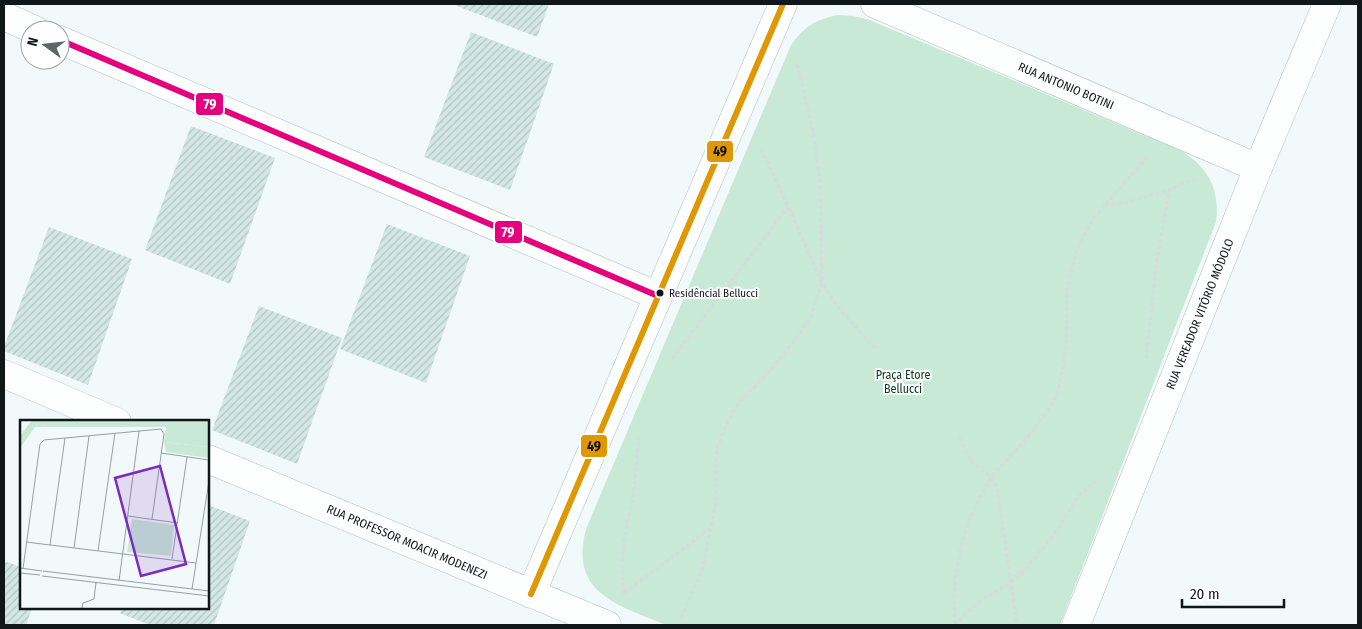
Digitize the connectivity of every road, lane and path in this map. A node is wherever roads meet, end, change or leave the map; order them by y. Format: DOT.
graph roads {
  1 [pos="783,4"];
  2 [pos="875,4"];
  3 [pos="1327,4"];
  4 [pos="4,16"];
  5 [pos="20,23"];
  6 [pos="70,44"];
  7 [pos="797,63"];
  8 [pos="761,149"];
  9 [pos="1151,152"];
  10 [pos="1258,168"];
  11 [pos="1195,179"];
  12 [pos="1169,190"];
  13 [pos="1105,205"];
  14 [pos="788,206"];
  15 [pos="822,283"];
  16 [pos="658,296"];
  17 [pos="877,350"];
  18 [pos="672,359"];
  19 [pos="1146,362"];
  20 [pos="4,374"];
  21 [pos="112,420"];
  22 [pos="639,438"];
  23 [pos="959,438"];
  24 [pos="209,459"];
  25 [pos="991,477"];
  26 [pos="1100,477"];
  27 [pos="711,528"];
  28 [pos="1011,582"];
  29 [pos="531,594"];
  30 [pos="681,618"];
  31 [pos="607,625"];
  32 [pos="954,625"];
  33 [pos="1017,625"];
  34 [pos="1076,625"];
  1 -- 16 [label="street"];
  2 -- 10 [label="street, RUA ANTONIO BOTINI"];
  3 -- 10 [label="street, RUA VEREADOR VITÓRIO MÓDOLO"];
  4 -- 5 [label="street"];
  6 -- 16 [label="street"];
  7 -- 15 [label="path"];
  8 -- 14 [label="path"];
  9 -- 13 [label="path"];
  10 -- 34 [label="street, RUA VEREADOR VITÓRIO MÓDOLO"];
  11 -- 12 [label="path"];
  12 -- 13 [label="path"];
  12 -- 19 [label="path"];
  13 -- 25 [label="path"];
  14 -- 15 [label="path"];
  14 -- 18 [label="path"];
  15 -- 17 [label="path"];
  15 -- 27 [label="path"];
  16 -- 29 [label="street"];
  20 -- 21 [label="street"];
  22 -- 27 [label="path"];
  23 -- 25 [label="path"];
  24 -- 29 [label="street, RUA PROFESSOR MOACIR MODENEZI"];
  25 -- 28 [label="path"];
  25 -- 32 [label="path"];
  26 -- 28 [label="path"];
  27 -- 30 [label="path"];
  28 -- 32 [label="path"];
  28 -- 33 [label="path"];
  29 -- 31 [label="street, RUA PROFESSOR MOACIR MODENEZI"];
}
